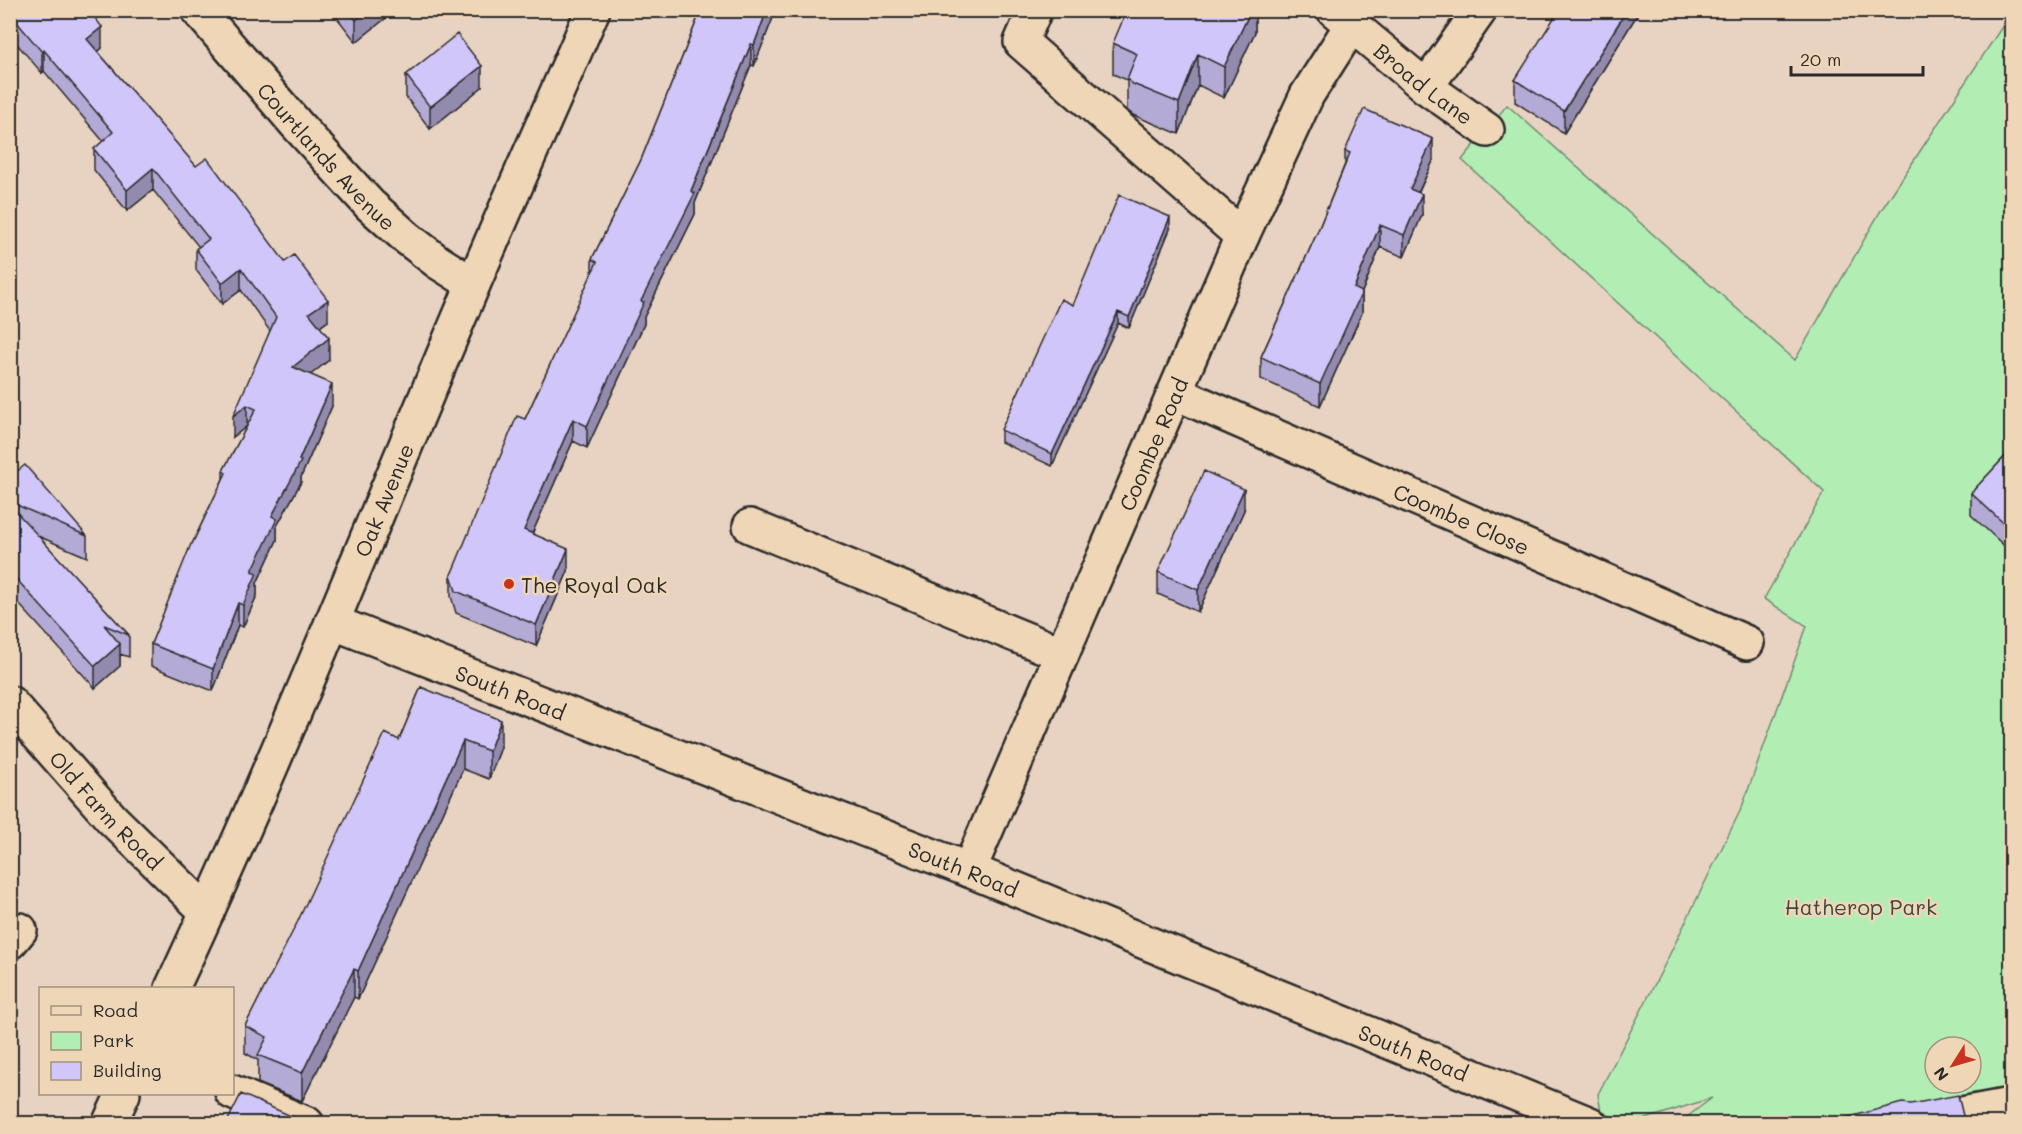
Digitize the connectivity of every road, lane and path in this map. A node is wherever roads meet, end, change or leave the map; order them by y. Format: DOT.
graph roads {
  1 [pos="198,10"];
  2 [pos="593,10"];
  3 [pos="1035,10"];
  4 [pos="1480,10"];
  5 [pos="1342,18"];
  6 [pos="1426,87"];
  7 [pos="1487,130"];
  8 [pos="1242,236"];
  9 [pos="473,284"];
  10 [pos="1176,393"];
  11 [pos="750,526"];
  12 [pos="332,622"];
  13 [pos="1747,643"];
  14 [pos="1062,654"];
  15 [pos="10,703"];
  16 [pos="969,870"];
  17 [pos="207,912"];
  18 [pos="172,987"];
  19 [pos="234,1093"];
  20 [pos="123,1095"];
  21 [pos="2005,1106"];
  22 [pos="109,1124"];
  23 [pos="307,1124"];
  24 [pos="1590,1124"];
  25 [pos="1908,1124"];
  1 -- 9 [label="street, Courtlands Avenue"];
  2 -- 9 [label="street, Oak Avenue"];
  3 -- 8 [label="street"];
  4 -- 6 [label="street"];
  5 -- 6 [label="street, Broad Lane"];
  5 -- 8 [label="street, Coombe Road"];
  6 -- 7 [label="street, Broad Lane"];
  8 -- 10 [label="street, Coombe Road"];
  9 -- 12 [label="street, Oak Avenue"];
  10 -- 13 [label="street, Coombe Close"];
  10 -- 14 [label="street, Coombe Road"];
  11 -- 14 [label="street"];
  12 -- 16 [label="street, South Road"];
  12 -- 17 [label="street, Oak Avenue"];
  14 -- 16 [label="street, Coombe Road"];
  15 -- 17 [label="street, Old Farm Road"];
  16 -- 24 [label="street, South Road"];
  17 -- 18 [label="street, Oak Avenue"];
  19 -- 23 [label="street"];
  20 -- 22 [label="street"];
  21 -- 25 [label="street"];
}
